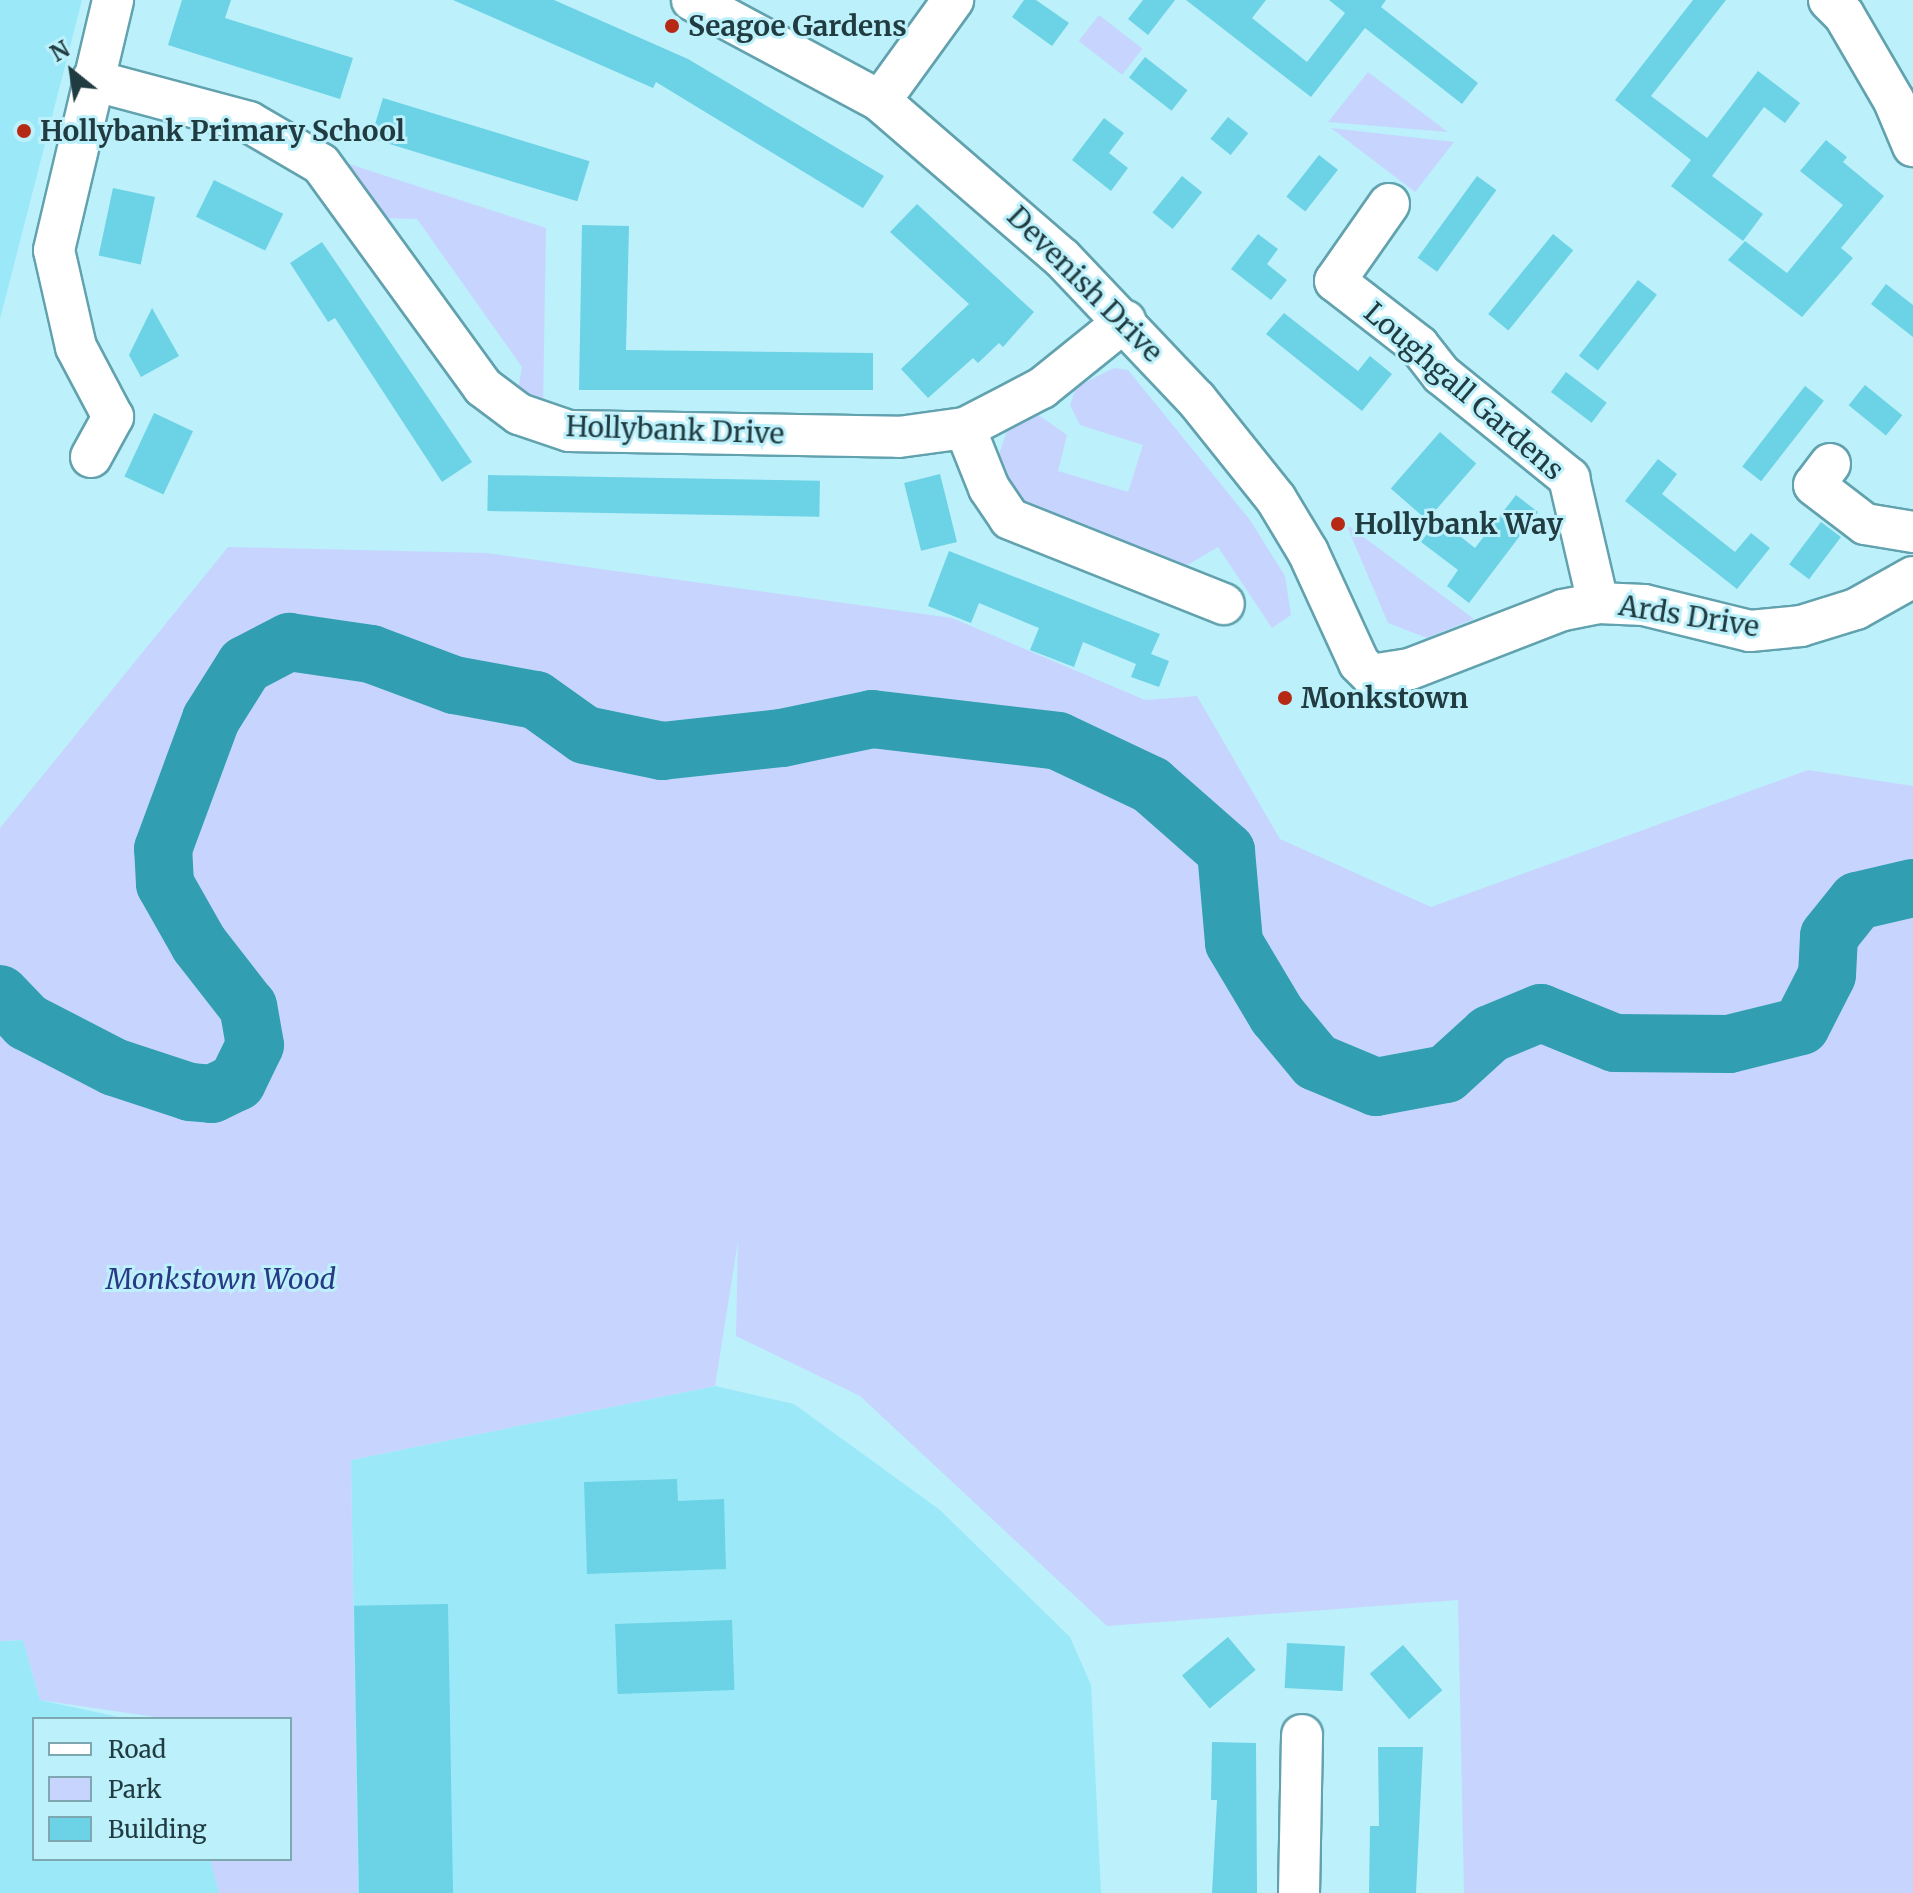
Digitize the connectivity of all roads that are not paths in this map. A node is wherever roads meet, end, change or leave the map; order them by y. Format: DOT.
graph roads {
  1 [pos="113,0"];
  2 [pos="692,0"];
  3 [pos="953,0"];
  4 [pos="1829,0"];
  5 [pos="92,80"];
  6 [pos="880,101"];
  7 [pos="1913,146"];
  8 [pos="1389,204"];
  9 [pos="1125,321"];
  10 [pos="965,428"];
  11 [pos="91,457"];
  12 [pos="1830,464"];
  13 [pos="1913,532"];
  14 [pos="1913,577"];
  15 [pos="1598,603"];
  16 [pos="1224,604"];
  17 [pos="1371,675"];
  18 [pos="1302,1735"];
  19 [pos="1299,1893"];
  1 -- 5 [label="street"];
  2 -- 6 [label="street, Devenish Drive"];
  3 -- 6 [label="street"];
  4 -- 7 [label="street"];
  5 -- 10 [label="street, Hollybank Drive"];
  5 -- 11 [label="street"];
  6 -- 9 [label="street, Devenish Drive"];
  8 -- 15 [label="street, Loughgall Gardens"];
  9 -- 10 [label="street, Hollybank Drive"];
  9 -- 17 [label="street, Devenish Drive"];
  10 -- 16 [label="street"];
  12 -- 13 [label="street"];
  14 -- 15 [label="street, Ards Drive"];
  15 -- 17 [label="street, Ards Drive"];
  18 -- 19 [label="street"];
}
